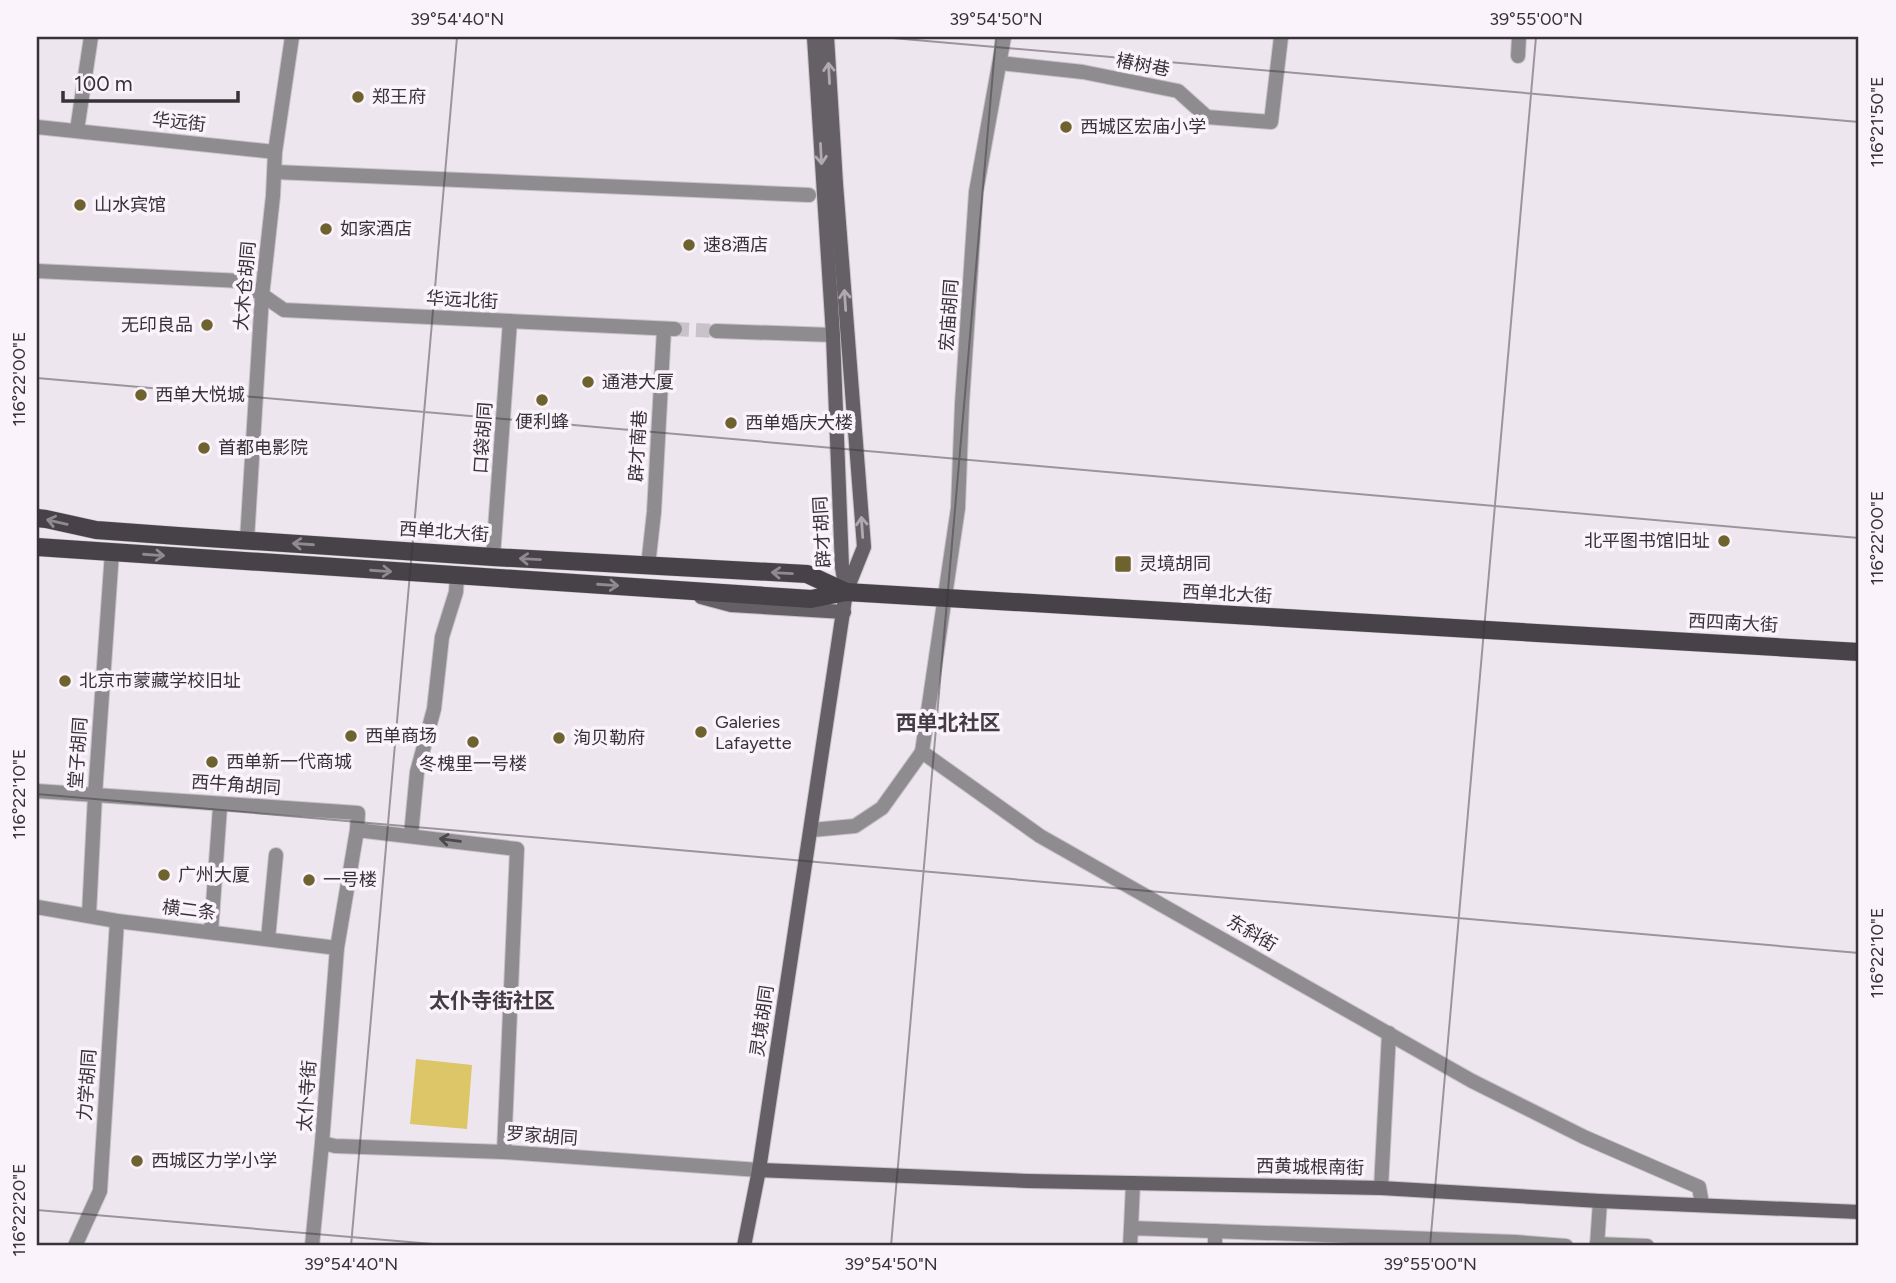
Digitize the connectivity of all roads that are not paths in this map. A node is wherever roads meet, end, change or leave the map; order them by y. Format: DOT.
graph roads {
  1 [pos="91,37"];
  2 [pos="292,37"];
  3 [pos="814,37"];
  4 [pos="827,37"];
  5 [pos="1004,37"];
  6 [pos="1281,37"];
  7 [pos="1520,37"];
  8 [pos="1518,56"];
  9 [pos="1000,63"];
  10 [pos="37,127"];
  11 [pos="77,130"];
  12 [pos="275,152"];
  13 [pos="275,172"];
  14 [pos="809,195"];
  15 [pos="37,271"];
  16 [pos="262,296"];
  17 [pos="510,321"];
  18 [pos="670,329"];
  19 [pos="716,331"];
  20 [pos="833,335"];
  21 [pos="37,519"];
  22 [pos="247,540"];
  23 [pos="37,547"];
  24 [pos="112,552"];
  25 [pos="493,557"];
  26 [pos="648,566"];
  27 [pos="457,576"];
  28 [pos="665,589"];
  29 [pos="846,592"];
  30 [pos="945,597"];
  31 [pos="844,612"];
  32 [pos="1605,637"];
  33 [pos="1859,652"];
  34 [pos="922,752"];
  35 [pos="37,791"];
  36 [pos="95,795"];
  37 [pos="220,807"];
  38 [pos="357,830"];
  39 [pos="812,830"];
  40 [pos="411,835"];
  41 [pos="276,855"];
  42 [pos="37,907"];
  43 [pos="89,915"];
  44 [pos="117,921"];
  45 [pos="211,932"];
  46 [pos="268,939"];
  47 [pos="337,948"];
  48 [pos="1389,1033"];
  49 [pos="322,1143"];
  50 [pos="504,1152"];
  51 [pos="759,1170"];
  52 [pos="1133,1183"];
  53 [pos="1381,1188"];
  54 [pos="1600,1200"];
  55 [pos="1702,1205"];
  56 [pos="1859,1212"];
  57 [pos="1130,1228"];
  58 [pos="1215,1239"];
  59 [pos="1302,1240"];
  60 [pos="1515,1244"];
  61 [pos="1597,1245"];
  62 [pos="75,1246"];
  63 [pos="312,1246"];
  64 [pos="744,1246"];
  65 [pos="1130,1246"];
  66 [pos="1566,1246"];
  67 [pos="1647,1246"];
  1 -- 11 [label="street"];
  2 -- 12 [label="street, 大木仓胡同"];
  3 -- 20 [label="main road, 辟才胡同, one-way"];
  29 -- 4 [label="main road, 辟才胡同, one-way"];
  5 -- 9 [label="street, 宏庙胡同"];
  6 -- 9 [label="street, 椿树巷"];
  7 -- 8 [label="street"];
  9 -- 30 [label="street, 宏庙胡同"];
  10 -- 11 [label="street, 华远街"];
  11 -- 12 [label="street, 华远街"];
  12 -- 13 [label="street, 大木仓胡同"];
  13 -- 14 [label="street"];
  13 -- 16 [label="street, 大木仓胡同"];
  15 -- 16 [label="street, 华远北街"];
  16 -- 17 [label="street, 华远北街"];
  16 -- 22 [label="street, 大木仓胡同"];
  17 -- 18 [label="street, 华远北街"];
  17 -- 25 [label="street, 口袋胡同"];
  18 -- 26 [label="street, 辟才南巷"];
  19 -- 20 [label="street"];
  20 -- 29 [label="main road, 辟才胡同"];
  22 -- 21 [label="main road, 西单北大街, one-way"];
  25 -- 22 [label="main road, 西单北大街, one-way"];
  23 -- 24 [label="main road, 西单北大街"];
  24 -- 27 [label="main road, 西单北大街, one-way"];
  24 -- 36 [label="street, 堂子胡同"];
  26 -- 25 [label="main road, 西单北大街, one-way"];
  29 -- 26 [label="main road, 西单北大街, one-way"];
  27 -- 28 [label="main road, 西单北大街, one-way"];
  27 -- 40 [label="street"];
  28 -- 29 [label="main road, 西单北大街"];
  28 -- 31 [label="main road"];
  29 -- 30 [label="main road, 西单北大街"];
  29 -- 31 [label="main road, 灵境胡同"];
  30 -- 32 [label="main road, 西单北大街"];
  30 -- 34 [label="street"];
  31 -- 39 [label="main road, 灵境胡同"];
  32 -- 33 [label="main road, 西四南大街"];
  34 -- 39 [label="street"];
  34 -- 48 [label="street, 东斜街"];
  35 -- 36 [label="street"];
  36 -- 38 [label="street, 西牛角胡同"];
  36 -- 43 [label="street, 堂子胡同"];
  37 -- 45 [label="street"];
  38 -- 40 [label="street"];
  38 -- 47 [label="street, 太仆寺街"];
  39 -- 51 [label="main road, 灵境胡同"];
  50 -- 40 [label="street, one-way"];
  41 -- 46 [label="street"];
  42 -- 43 [label="street, 横二条"];
  43 -- 44 [label="street, 横二条"];
  44 -- 45 [label="street, 横二条"];
  44 -- 62 [label="street, 力学胡同"];
  45 -- 46 [label="street, 横二条"];
  46 -- 47 [label="street, 横二条"];
  47 -- 49 [label="street, 太仆寺街"];
  48 -- 53 [label="street"];
  48 -- 55 [label="street, 东斜街"];
  49 -- 50 [label="street, 罗家胡同"];
  49 -- 63 [label="street, 太仆寺街"];
  50 -- 51 [label="street, 罗家胡同"];
  51 -- 52 [label="main road, 西黄城根南街"];
  51 -- 64 [label="main road, 灵境胡同"];
  52 -- 53 [label="main road, 西黄城根南街"];
  52 -- 57 [label="street"];
  53 -- 54 [label="main road, 西黄城根南街"];
  54 -- 55 [label="main road, 西黄城根南街"];
  54 -- 61 [label="street"];
  55 -- 56 [label="main road, 西黄城根南街"];
  57 -- 58 [label="street"];
  57 -- 65 [label="street"];
  58 -- 59 [label="street"];
  59 -- 60 [label="street"];
  60 -- 66 [label="street"];
  61 -- 67 [label="street"];
}
